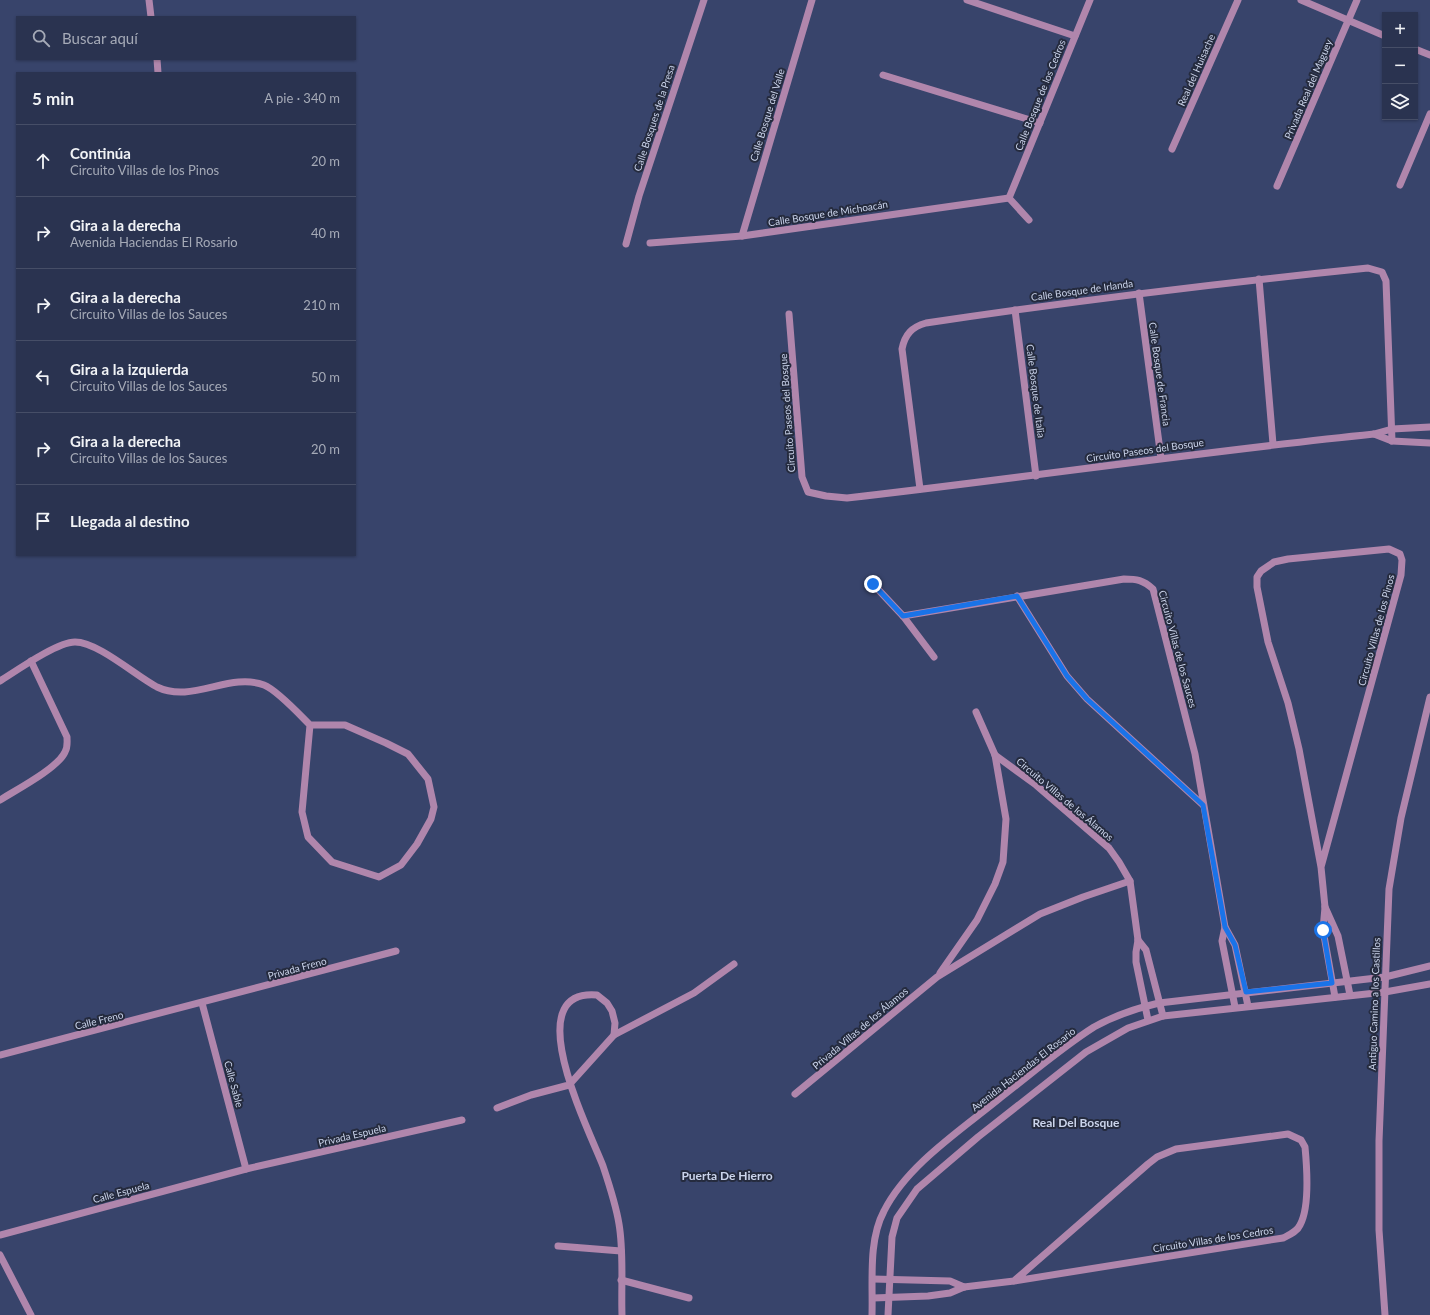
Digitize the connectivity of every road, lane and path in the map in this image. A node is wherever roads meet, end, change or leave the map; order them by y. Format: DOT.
graph roads {
  1 [pos="149,0"];
  2 [pos="704,0"];
  3 [pos="812,0"];
  4 [pos="966,0"];
  5 [pos="1090,0"];
  6 [pos="1238,0"];
  7 [pos="1301,0"];
  8 [pos="1357,0"];
  9 [pos="151,16"];
  10 [pos="1348,20"];
  11 [pos="1382,35"];
  12 [pos="1075,36"];
  13 [pos="1418,49"];
  14 [pos="1430,55"];
  15 [pos="157,60"];
  16 [pos="158,72"];
  17 [pos="883,75"];
  18 [pos="1430,114"];
  19 [pos="1040,123"];
  20 [pos="1172,149"];
  21 [pos="1400,185"];
  22 [pos="1278,186"];
  23 [pos="1009,198"];
  24 [pos="1029,220"];
  25 [pos="742,236"];
  26 [pos="650,243"];
  27 [pos="626,244"];
  28 [pos="1259,279"];
  29 [pos="1139,292"];
  30 [pos="1015,310"];
  31 [pos="789,314"];
  32 [pos="1430,427"];
  33 [pos="1392,429"];
  34 [pos="1374,434"];
  35 [pos="1392,441"];
  36 [pos="1430,443"];
  37 [pos="1273,444"];
  38 [pos="1161,458"];
  39 [pos="1036,476"];
  40 [pos="920,489"];
  41 [pos="873,584"];
  42 [pos="1017,596"];
  43 [pos="903,616"];
  44 [pos="934,657"];
  45 [pos="31,661"];
  46 [pos="0,681"];
  47 [pos="1430,697"];
  48 [pos="976,712"];
  49 [pos="310,725"];
  50 [pos="996,755"];
  51 [pos="0,800"];
  52 [pos="1203,805"];
  53 [pos="1321,867"];
  54 [pos="1130,881"];
  55 [pos="1325,906"];
  56 [pos="1225,927"];
  57 [pos="1138,940"];
  58 [pos="396,951"];
  59 [pos="734,964"];
  60 [pos="1430,966"];
  61 [pos="937,977"];
  62 [pos="1385,977"];
  63 [pos="1348,981"];
  64 [pos="1332,983"];
  65 [pos="1430,984"];
  66 [pos="1246,992"];
  67 [pos="1385,992"];
  68 [pos="1232,994"];
  69 [pos="1350,995"];
  70 [pos="1335,997"];
  71 [pos="202,1003"];
  72 [pos="1159,1003"];
  73 [pos="1145,1006"];
  74 [pos="1248,1006"];
  75 [pos="1235,1007"];
  76 [pos="1163,1016"];
  77 [pos="1148,1020"];
  78 [pos="614,1035"];
  79 [pos="0,1055"];
  80 [pos="569,1085"];
  81 [pos="795,1094"];
  82 [pos="497,1108"];
  83 [pos="462,1120"];
  84 [pos="246,1169"];
  85 [pos="0,1235"];
  86 [pos="558,1246"];
  87 [pos="621,1251"];
  88 [pos="0,1255"];
  89 [pos="621,1280"];
  90 [pos="873,1280"];
  91 [pos="890,1280"];
  92 [pos="1014,1281"];
  93 [pos="964,1287"];
  94 [pos="689,1298"];
  95 [pos="873,1298"];
  96 [pos="888,1299"];
  97 [pos="31,1315"];
  98 [pos="622,1315"];
  99 [pos="872,1315"];
  100 [pos="888,1315"];
  101 [pos="1385,1315"];
  1 -- 9 [label="street"];
  2 -- 27 [label="street, Calle Bosques de la Presa"];
  3 -- 25 [label="street, Calle Bosque del Valle"];
  4 -- 12 [label="street"];
  5 -- 12 [label="street, Calle Bosque de los Cedros"];
  6 -- 20 [label="street, Real del Huisache"];
  7 -- 10 [label="street"];
  8 -- 10 [label="street, Privada Real del Maguey"];
  10 -- 11 [label="street"];
  10 -- 22 [label="street, Privada Real del Maguey"];
  12 -- 19 [label="street, Calle Bosque de los Cedros"];
  13 -- 14 [label="street"];
  15 -- 16 [label="street"];
  17 -- 19 [label="street"];
  18 -- 21 [label="street"];
  19 -- 23 [label="street, Calle Bosque de los Cedros"];
  23 -- 24 [label="street"];
  23 -- 25 [label="street, Calle Bosque de Michoacán"];
  25 -- 26 [label="street, Calle Bosque de Michoacán"];
  28 -- 29 [label="street, Calle Bosque de Irlanda"];
  28 -- 33 [label="street, Calle Bosque de Irlanda"];
  28 -- 37 [label="street"];
  29 -- 30 [label="street, Calle Bosque de Irlanda"];
  29 -- 38 [label="street, Calle Bosque de Francia"];
  30 -- 39 [label="street, Calle Bosque de Italia"];
  30 -- 40 [label="street, Calle Bosque de Irlanda"];
  31 -- 40 [label="street, Circuito Paseos del Bosque"];
  32 -- 33 [label="street, Circuito Paseos del Bosque"];
  33 -- 34 [label="street, Circuito Paseos del Bosque"];
  33 -- 35 [label="street"];
  34 -- 35 [label="street, Circuito Paseos del Bosque"];
  34 -- 37 [label="street, Circuito Paseos del Bosque"];
  35 -- 36 [label="street, Circuito Paseos del Bosque"];
  37 -- 38 [label="street, Circuito Paseos del Bosque"];
  38 -- 39 [label="street, Circuito Paseos del Bosque"];
  39 -- 40 [label="street, Circuito Paseos del Bosque"];
  41 -- 43 [label="street"];
  42 -- 43 [label="street, Circuito Villas de los Sauces"];
  42 -- 52 [label="street"];
  42 -- 52 [label="street, Circuito Villas de los Sauces"];
  43 -- 44 [label="street"];
  45 -- 46 [label="street"];
  45 -- 49 [label="street"];
  45 -- 51 [label="street"];
  47 -- 62 [label="street, Antiguo Camino a los Castillos"];
  48 -- 50 [label="street, Circuito Villas de los Álamos"];
  49 -- 49 [label="street"];
  50 -- 54 [label="street, Circuito Villas de los Álamos"];
  50 -- 61 [label="street, Circuito Villas de los Álamos"];
  52 -- 56 [label="street, Circuito Villas de los Sauces"];
  53 -- 53 [label="street, Circuito Villas de los Pinos"];
  53 -- 55 [label="street, Circuito Villas de los Pinos"];
  54 -- 57 [label="street, Circuito Villas de los Álamos"];
  54 -- 61 [label="street"];
  55 -- 63 [label="street, Circuito Villas de los Pinos"];
  55 -- 64 [label="street, Circuito Villas de los Pinos"];
  56 -- 66 [label="street, Circuito Villas de los Sauces"];
  56 -- 68 [label="street, Circuito Villas de los Sauces"];
  57 -- 72 [label="street, Circuito Villas de los Álamos"];
  57 -- 73 [label="street, Circuito Villas de los Álamos"];
  58 -- 71 [label="street, Privada Freno"];
  59 -- 78 [label="street"];
  60 -- 62 [label="street, Avenida Haciendas El Rosario"];
  61 -- 81 [label="street, Privada Villas de los Álamos"];
  62 -- 63 [label="street, Avenida Haciendas El Rosario"];
  62 -- 67 [label="street, Antiguo Camino a los Castillos"];
  63 -- 64 [label="street, Avenida Haciendas El Rosario"];
  63 -- 69 [label="street, Circuito Villas de los Pinos"];
  64 -- 66 [label="street, Avenida Haciendas El Rosario"];
  64 -- 70 [label="street, Circuito Villas de los Pinos"];
  65 -- 67 [label="street"];
  66 -- 68 [label="street, Avenida Haciendas El Rosario"];
  66 -- 74 [label="street, Circuito Villas de los Sauces"];
  67 -- 69 [label="street"];
  67 -- 101 [label="street, Antiguo Camino a los Castillos"];
  68 -- 72 [label="street, Avenida Haciendas El Rosario"];
  68 -- 75 [label="street, Circuito Villas de los Sauces"];
  69 -- 70 [label="street"];
  70 -- 74 [label="street"];
  71 -- 79 [label="street, Calle Freno"];
  71 -- 84 [label="street, Calle Sable"];
  72 -- 73 [label="street, Avenida Haciendas El Rosario"];
  72 -- 76 [label="street, Circuito Villas de los Álamos"];
  73 -- 77 [label="street, Circuito Villas de los Álamos"];
  73 -- 90 [label="street, Avenida Haciendas El Rosario"];
  74 -- 75 [label="street"];
  75 -- 76 [label="street"];
  76 -- 77 [label="street"];
  77 -- 91 [label="street"];
  78 -- 80 [label="street"];
  78 -- 80 [label="street"];
  80 -- 82 [label="street"];
  80 -- 87 [label="street"];
  83 -- 84 [label="street, Privada Espuela"];
  84 -- 85 [label="street, Calle Espuela"];
  86 -- 87 [label="street"];
  87 -- 89 [label="street"];
  88 -- 97 [label="street"];
  89 -- 94 [label="street"];
  89 -- 98 [label="street"];
  90 -- 91 [label="street, Circuito Villas de los Cedros"];
  90 -- 95 [label="street, Avenida Haciendas El Rosario"];
  91 -- 93 [label="street, Circuito Villas de los Cedros"];
  91 -- 96 [label="street"];
  92 -- 92 [label="street, Circuito Villas de los Cedros"];
  92 -- 93 [label="street, Circuito Villas de los Cedros"];
  93 -- 96 [label="street, Circuito Villas de los Cedros"];
  95 -- 96 [label="street, Circuito Villas de los Cedros"];
  95 -- 99 [label="street, Avenida Haciendas El Rosario"];
  96 -- 100 [label="street"];
}
